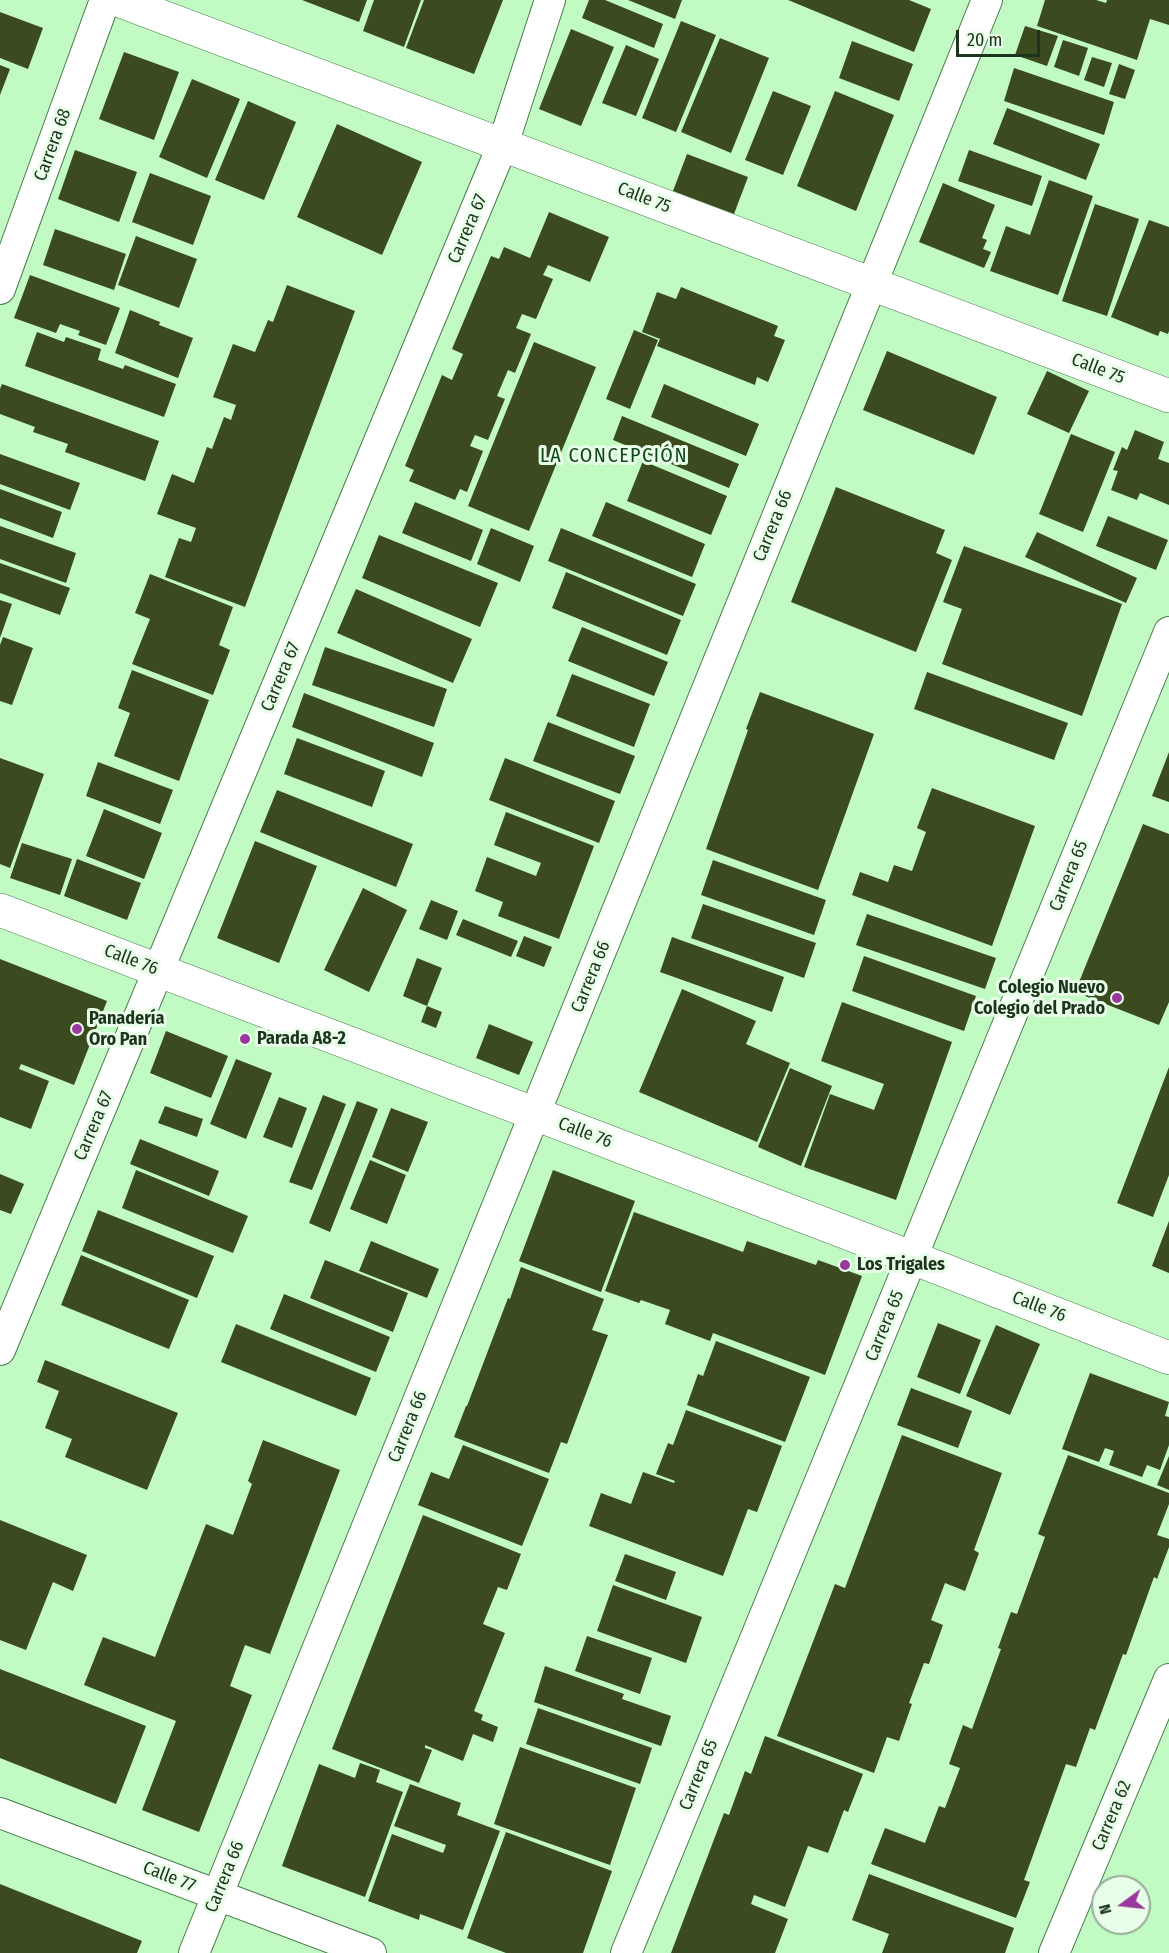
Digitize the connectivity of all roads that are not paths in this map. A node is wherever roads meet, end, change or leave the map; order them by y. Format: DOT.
graph roads {
  1 [pos="105,0"];
  2 [pos="118,0"];
  3 [pos="550,0"];
  4 [pos="987,0"];
  5 [pos="503,144"];
  6 [pos="872,283"];
  7 [pos="0,289"];
  8 [pos="1169,396"];
  9 [pos="1169,632"];
  10 [pos="0,910"];
  11 [pos="158,971"];
  12 [pos="535,1114"];
  13 [pos="913,1258"];
  14 [pos="0,1350"];
  15 [pos="1169,1358"];
  16 [pos="1169,1679"];
  17 [pos="0,1814"];
  18 [pos="217,1895"];
  19 [pos="194,1953"];
  20 [pos="371,1953"];
  21 [pos="626,1953"];
  22 [pos="1054,1953"];
  1 -- 7 [label="street, Carrera 68"];
  2 -- 5 [label="street, Calle 75"];
  3 -- 5 [label="street, Carrera 67"];
  4 -- 6 [label="street, Carrera 66"];
  5 -- 6 [label="street, Calle 75"];
  5 -- 11 [label="street, Carrera 67"];
  6 -- 8 [label="street, Calle 75"];
  6 -- 12 [label="street, Carrera 66"];
  9 -- 13 [label="street, Carrera 65"];
  10 -- 11 [label="street, Calle 76"];
  11 -- 12 [label="street, Calle 76"];
  11 -- 14 [label="street, Carrera 67"];
  12 -- 13 [label="street, Calle 76"];
  12 -- 18 [label="street, Carrera 66"];
  13 -- 15 [label="street, Calle 76"];
  13 -- 21 [label="street, Carrera 65"];
  16 -- 22 [label="street, Carrera 62"];
  17 -- 18 [label="street, Calle 77"];
  18 -- 19 [label="street, Carrera 66"];
  18 -- 20 [label="street, Calle 77"];
}
